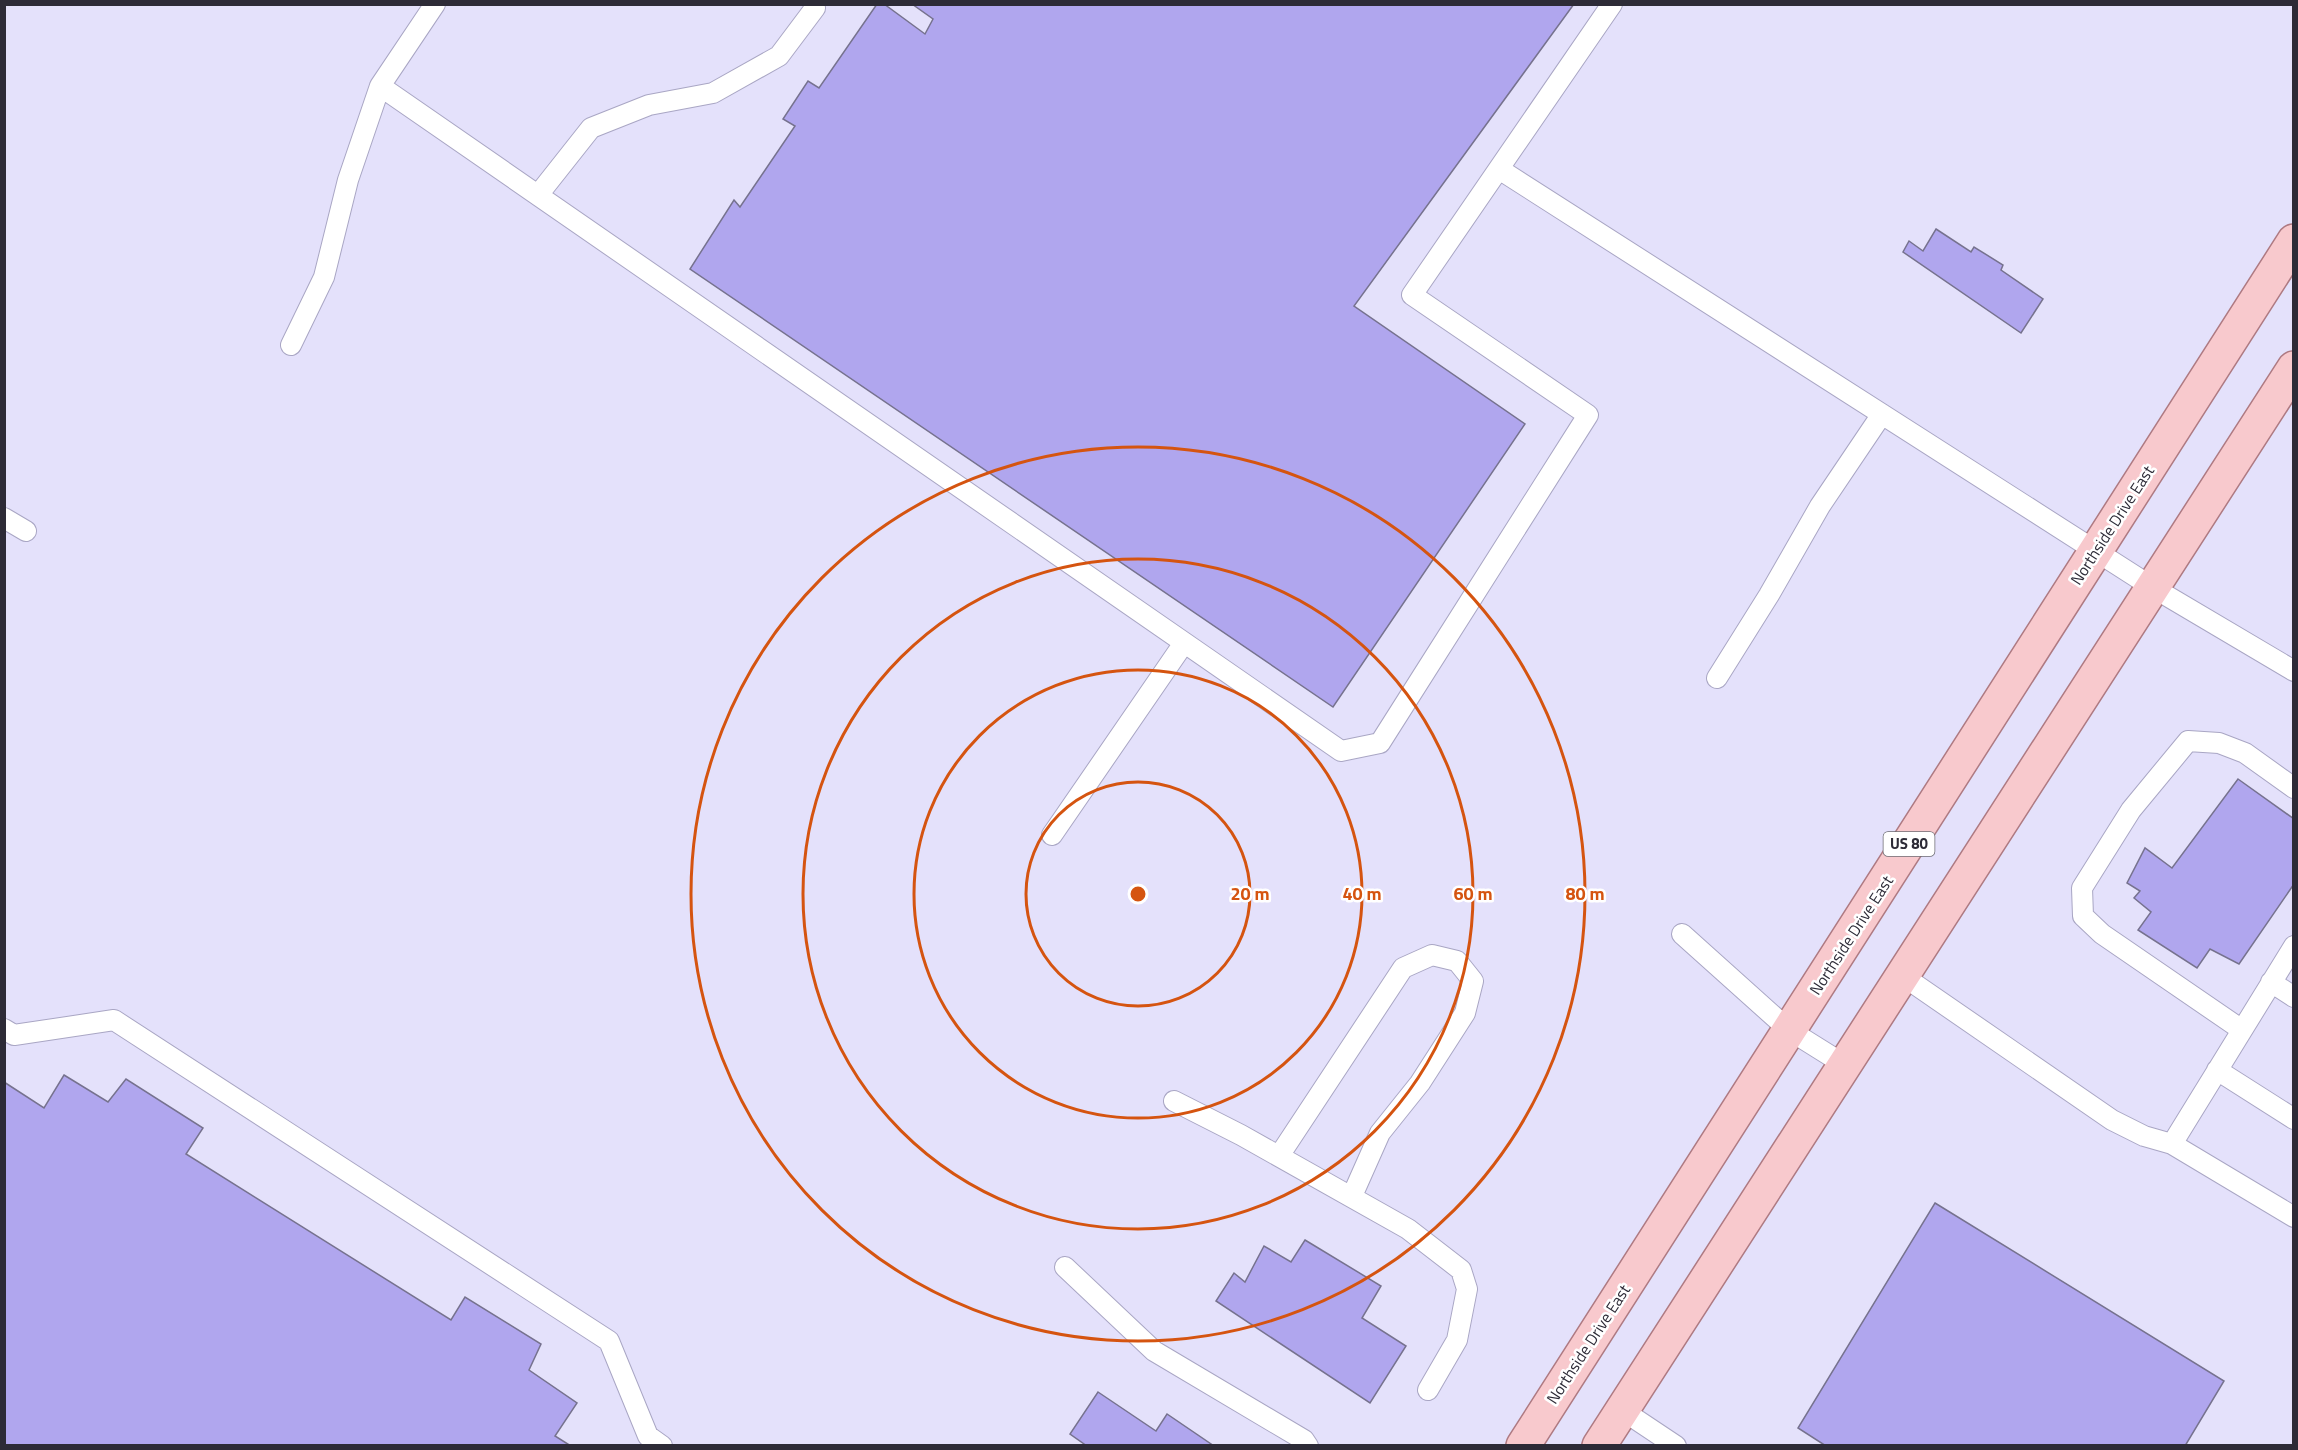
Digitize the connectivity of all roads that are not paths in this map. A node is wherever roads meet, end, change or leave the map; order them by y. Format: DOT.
graph roads {
  1 [pos="435,4"];
  2 [pos="814,4"];
  3 [pos="1612,4"];
  4 [pos="380,86"];
  5 [pos="1499,169"];
  6 [pos="538,195"];
  7 [pos="2294,241"];
  8 [pos="291,345"];
  9 [pos="2294,368"];
  10 [pos="1882,414"];
  11 [pos="4,518"];
  12 [pos="26,531"];
  13 [pos="2096,551"];
  14 [pos="2152,587"];
  15 [pos="1185,643"];
  16 [pos="2294,671"];
  17 [pos="1717,678"];
  18 [pos="2294,788"];
  19 [pos="1052,835"];
  20 [pos="1682,934"];
  21 [pos="2294,946"];
  22 [pos="1903,976"];
  23 [pos="2271,982"];
  24 [pos="2294,997"];
  25 [pos="4,1029"];
  26 [pos="1789,1030"];
  27 [pos="2242,1030"];
  28 [pos="1845,1065"];
  29 [pos="2217,1070"];
  30 [pos="1174,1101"];
  31 [pos="2294,1119"];
  32 [pos="2172,1144"];
  33 [pos="1279,1156"];
  34 [pos="1352,1196"];
  35 [pos="2294,1217"];
  36 [pos="1065,1267"];
  37 [pos="1428,1390"];
  38 [pos="1622,1410"];
  39 [pos="662,1446"];
  40 [pos="1308,1446"];
  41 [pos="1523,1446"];
  42 [pos="1599,1446"];
  43 [pos="1676,1446"];
  1 -- 4 [label="lane"];
  2 -- 6 [label="lane"];
  3 -- 5 [label="lane"];
  4 -- 6 [label="lane"];
  4 -- 8 [label="lane"];
  5 -- 10 [label="lane"];
  5 -- 15 [label="lane"];
  6 -- 15 [label="lane"];
  7 -- 13 [label="main road, Northside Drive East / US 80"];
  9 -- 14 [label="main road"];
  10 -- 13 [label="lane"];
  10 -- 17 [label="lane"];
  11 -- 12 [label="lane"];
  13 -- 14 [label="lane"];
  13 -- 26 [label="main road, Northside Drive East / US 80"];
  14 -- 16 [label="lane"];
  14 -- 22 [label="main road"];
  15 -- 19 [label="lane"];
  18 -- 27 [label="lane"];
  20 -- 26 [label="lane"];
  21 -- 23 [label="lane"];
  22 -- 28 [label="main road"];
  22 -- 32 [label="lane"];
  23 -- 24 [label="lane"];
  23 -- 27 [label="lane"];
  25 -- 39 [label="lane"];
  26 -- 28 [label="lane"];
  26 -- 41 [label="main road, Northside Drive East / US 80"];
  27 -- 29 [label="lane"];
  28 -- 38 [label="main road"];
  29 -- 31 [label="lane"];
  29 -- 32 [label="lane"];
  30 -- 33 [label="lane"];
  32 -- 35 [label="lane"];
  33 -- 34 [label="lane"];
  33 -- 34 [label="lane"];
  34 -- 37 [label="lane"];
  36 -- 40 [label="lane"];
  38 -- 42 [label="main road"];
  38 -- 43 [label="lane"];
}
